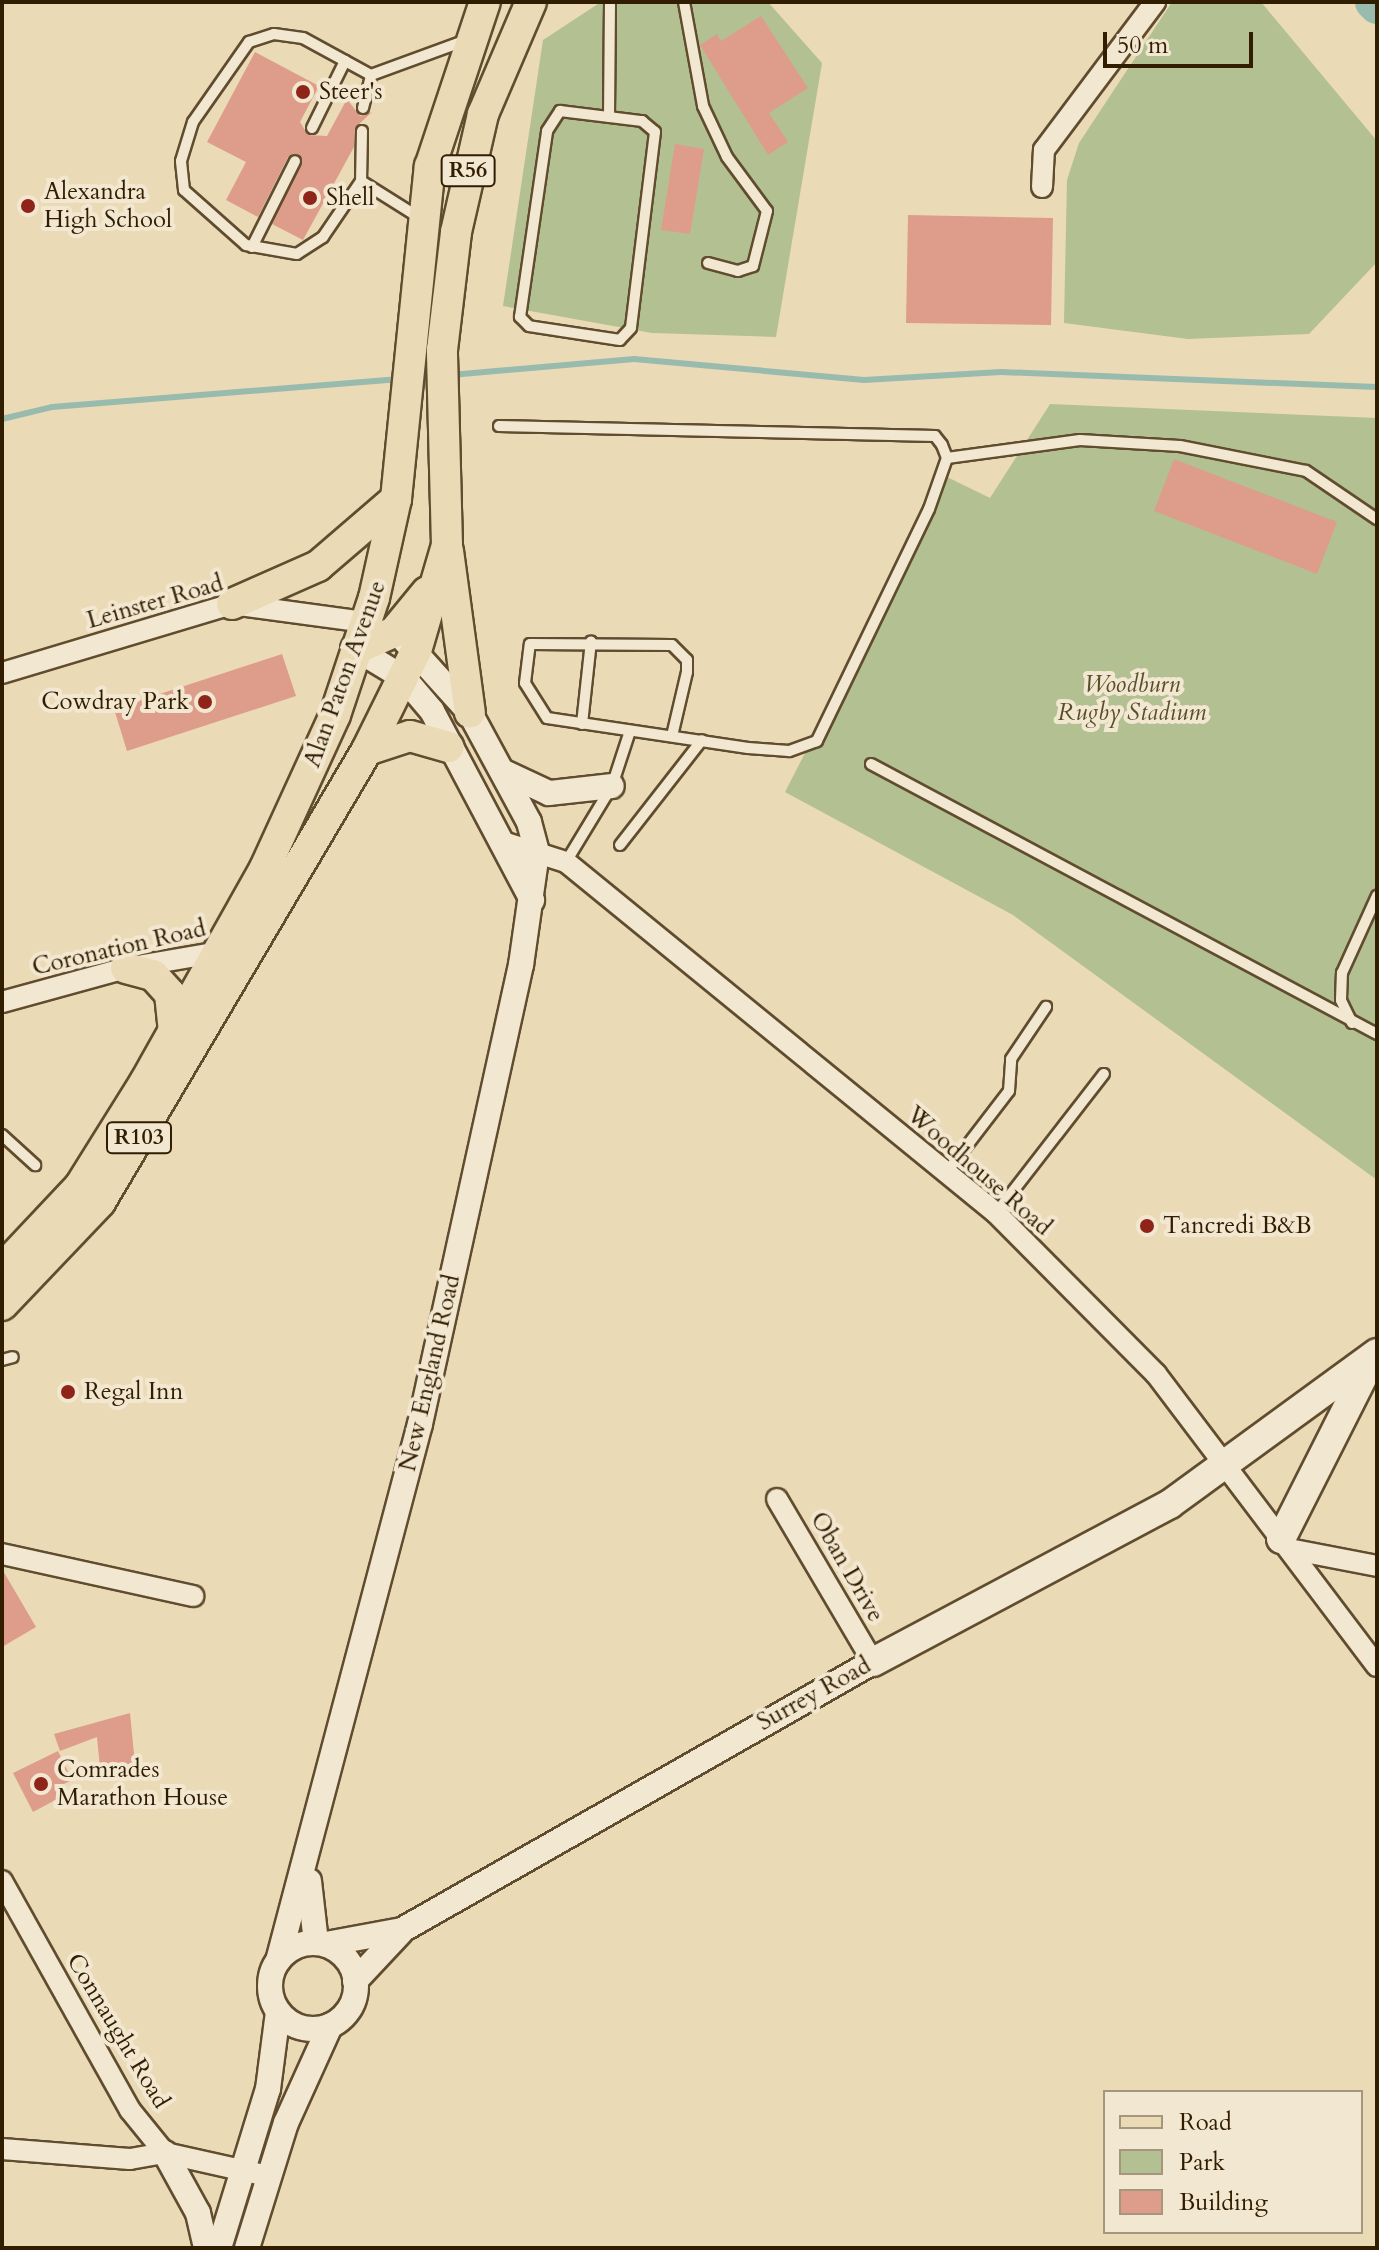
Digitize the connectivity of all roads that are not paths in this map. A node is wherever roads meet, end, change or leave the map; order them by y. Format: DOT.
graph roads {
  1 [pos="485,2"];
  2 [pos="610,2"];
  3 [pos="684,2"];
  4 [pos="1155,2"];
  5 [pos="529,8"];
  6 [pos="469,38"];
  7 [pos="345,61"];
  8 [pos="371,75"];
  9 [pos="363,108"];
  10 [pos="609,117"];
  11 [pos="312,128"];
  12 [pos="362,131"];
  13 [pos="295,161"];
  14 [pos="361,181"];
  15 [pos="1042,187"];
  16 [pos="422,220"];
  17 [pos="252,247"];
  18 [pos="708,263"];
  19 [pos="499,426"];
  20 [pos="947,458"];
  21 [pos="396,499"];
  22 [pos="1377,519"];
  23 [pos="447,545"];
  24 [pos="232,604"];
  25 [pos="383,639"];
  26 [pos="591,641"];
  27 [pos="2,673"];
  28 [pos="404,678"];
  29 [pos="470,713"];
  30 [pos="582,724"];
  31 [pos="630,731"];
  32 [pos="672,736"];
  33 [pos="702,740"];
  34 [pos="448,747"];
  35 [pos="367,750"];
  36 [pos="871,764"];
  37 [pos="500,769"];
  38 [pos="612,786"];
  39 [pos="500,841"];
  40 [pos="620,845"];
  41 [pos="537,852"];
  42 [pos="566,862"];
  43 [pos="1377,896"];
  44 [pos="532,900"];
  45 [pos="235,951"];
  46 [pos="126,968"];
  47 [pos="2,1002"];
  48 [pos="1046,1007"];
  49 [pos="1352,1023"];
  50 [pos="1377,1034"];
  51 [pos="173,1035"];
  52 [pos="1104,1074"];
  53 [pos="2,1135"];
  54 [pos="35,1165"];
  55 [pos="946,1173"];
  56 [pos="996,1213"];
  57 [pos="2,1269"];
  58 [pos="2,1305"];
  59 [pos="1376,1354"];
  60 [pos="1228,1464"];
  61 [pos="777,1499"];
  62 [pos="1285,1544"];
  63 [pos="2,1554"];
  64 [pos="1377,1566"];
  65 [pos="193,1596"];
  66 [pos="873,1662"];
  67 [pos="1377,1666"];
  68 [pos="309,1842"];
  69 [pos="2,1881"];
  70 [pos="402,1930"];
  71 [pos="321,1943"];
  72 [pos="278,1961"];
  73 [pos="355,1981"];
  74 [pos="278,2012"];
  75 [pos="330,2026"];
  76 [pos="2,2149"];
  77 [pos="165,2153"];
  78 [pos="240,2167"];
  79 [pos="268,2176"];
  80 [pos="206,2248"];
  81 [pos="219,2248"];
  82 [pos="247,2248"];
  1 -- 6 [label="main road, Alan Paton Avenue / R56"];
  2 -- 10 [label="lane"];
  3 -- 18 [label="lane"];
  4 -- 15 [label="street"];
  5 -- 23 [label="main road, Alan Paton Avenue / R56"];
  6 -- 8 [label="lane"];
  6 -- 16 [label="main road, Alan Paton Avenue / R56"];
  7 -- 8 [label="lane"];
  7 -- 11 [label="lane"];
  7 -- 17 [label="lane"];
  8 -- 9 [label="lane"];
  10 -- 10 [label="lane"];
  12 -- 14 [label="lane"];
  13 -- 17 [label="lane"];
  14 -- 16 [label="lane"];
  14 -- 17 [label="lane"];
  16 -- 21 [label="main road, Alan Paton Avenue / R56"];
  19 -- 20 [label="lane"];
  20 -- 22 [label="lane"];
  20 -- 33 [label="lane"];
  21 -- 24 [label="main road"];
  21 -- 25 [label="main road, Alan Paton Avenue / R56"];
  23 -- 25 [label="main road, Alan Paton Avenue / R56"];
  23 -- 29 [label="main road"];
  24 -- 25 [label="street, Leinster Road"];
  24 -- 27 [label="street, Leinster Road"];
  25 -- 28 [label="main road, Alan Paton Avenue / R103"];
  25 -- 28 [label="street"];
  25 -- 29 [label="street, New England Road"];
  25 -- 45 [label="main road, Alan Paton Avenue / R103"];
  26 -- 30 [label="lane"];
  26 -- 30 [label="lane"];
  26 -- 32 [label="lane"];
  28 -- 34 [label="street"];
  28 -- 35 [label="main road, Alan Paton Avenue / R103"];
  29 -- 37 [label="street, New England Road"];
  30 -- 31 [label="lane"];
  31 -- 32 [label="lane"];
  31 -- 38 [label="lane"];
  32 -- 33 [label="lane"];
  33 -- 40 [label="lane"];
  34 -- 35 [label="main road"];
  34 -- 39 [label="street"];
  35 -- 45 [label="main road, Alan Paton Avenue / R103"];
  36 -- 49 [label="lane"];
  37 -- 38 [label="street"];
  37 -- 41 [label="street, New England Road"];
  38 -- 42 [label="lane"];
  39 -- 41 [label="street, Woodhouse Road"];
  39 -- 44 [label="street"];
  41 -- 42 [label="street, Woodhouse Road"];
  41 -- 44 [label="street, New England Road"];
  42 -- 55 [label="street, Woodhouse Road"];
  43 -- 49 [label="lane"];
  44 -- 68 [label="street, New England Road"];
  45 -- 46 [label="street, Coronation Road"];
  45 -- 51 [label="main road, Alan Paton Avenue / R103"];
  45 -- 58 [label="main road, Alan Paton Avenue / R103"];
  46 -- 47 [label="street, Coronation Road"];
  46 -- 51 [label="main road"];
  48 -- 55 [label="lane"];
  49 -- 50 [label="lane"];
  51 -- 57 [label="main road, Alan Paton Avenue / R103"];
  52 -- 56 [label="lane"];
  53 -- 54 [label="lane"];
  55 -- 56 [label="street, Woodhouse Road"];
  56 -- 60 [label="street, Woodhouse Road"];
  59 -- 60 [label="main road, Surrey Road"];
  59 -- 62 [label="main road"];
  60 -- 62 [label="street, Woodhouse Road"];
  60 -- 66 [label="main road, Surrey Road"];
  61 -- 66 [label="street, Oban Drive"];
  62 -- 64 [label="street"];
  62 -- 67 [label="street, Woodhouse Road"];
  63 -- 65 [label="street"];
  66 -- 70 [label="street, Surrey Road"];
  68 -- 71 [label="street, New England Road"];
  68 -- 72 [label="street, New England Road"];
  69 -- 77 [label="street, Connaught Road"];
  70 -- 71 [label="street, Surrey Road"];
  70 -- 73 [label="street, Surrey Road"];
  71 -- 72 [label="street"];
  71 -- 73 [label="street"];
  72 -- 74 [label="street"];
  73 -- 75 [label="street"];
  74 -- 75 [label="street"];
  74 -- 78 [label="street"];
  75 -- 79 [label="street"];
  76 -- 77 [label="street"];
  77 -- 78 [label="street"];
  77 -- 80 [label="street"];
  78 -- 79 [label="street"];
  78 -- 81 [label="street"];
  79 -- 82 [label="street"];
}
